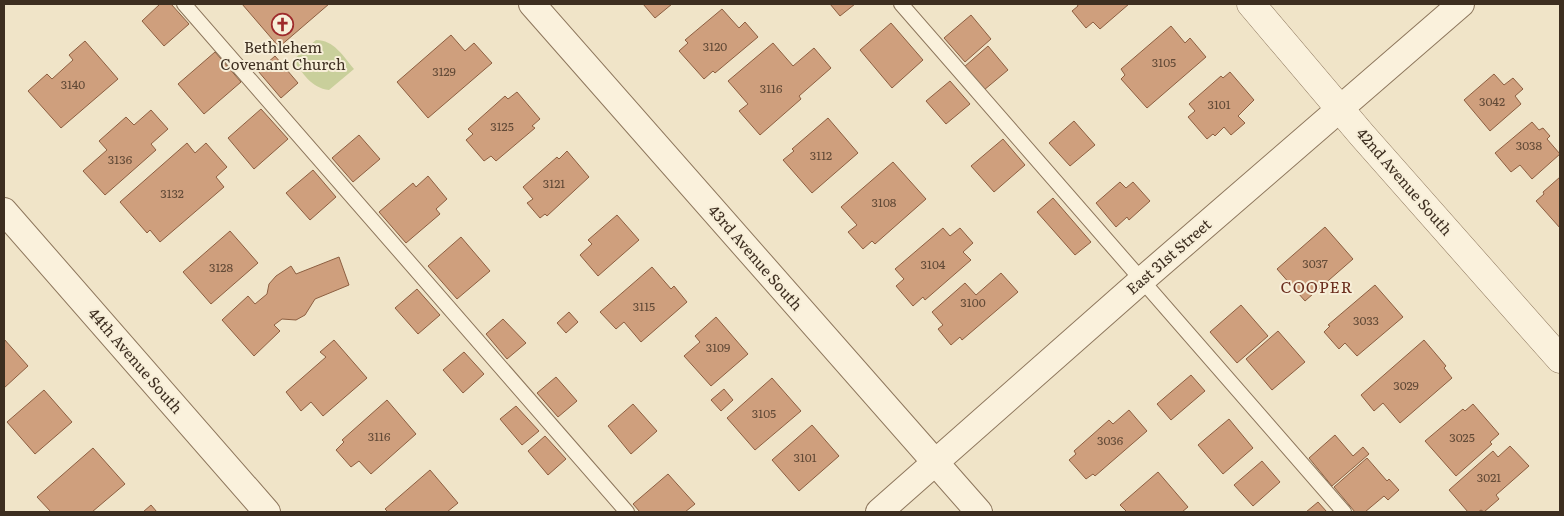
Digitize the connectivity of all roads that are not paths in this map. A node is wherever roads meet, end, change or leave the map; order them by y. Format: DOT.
graph roads {
  1 [pos="184,4"];
  2 [pos="532,4"];
  3 [pos="901,4"];
  4 [pos="1251,4"];
  5 [pos="1461,4"];
  6 [pos="1340,108"];
  7 [pos="4,210"];
  8 [pos="1142,280"];
  9 [pos="1560,359"];
  10 [pos="936,463"];
  11 [pos="267,512"];
  12 [pos="627,512"];
  13 [pos="879,512"];
  14 [pos="979,512"];
  15 [pos="1344,512"];
  1 -- 12 [label="lane"];
  2 -- 10 [label="street, 43rd Avenue South"];
  3 -- 8 [label="lane"];
  4 -- 6 [label="street, 42nd Avenue South"];
  5 -- 6 [label="street, East 31st Street"];
  6 -- 8 [label="street, East 31st Street"];
  6 -- 9 [label="street, 42nd Avenue South"];
  7 -- 11 [label="street, 44th Avenue South"];
  8 -- 10 [label="street, East 31st Street"];
  8 -- 15 [label="lane"];
  10 -- 13 [label="street, East 31st Street"];
  10 -- 14 [label="street, 43rd Avenue South"];
}
